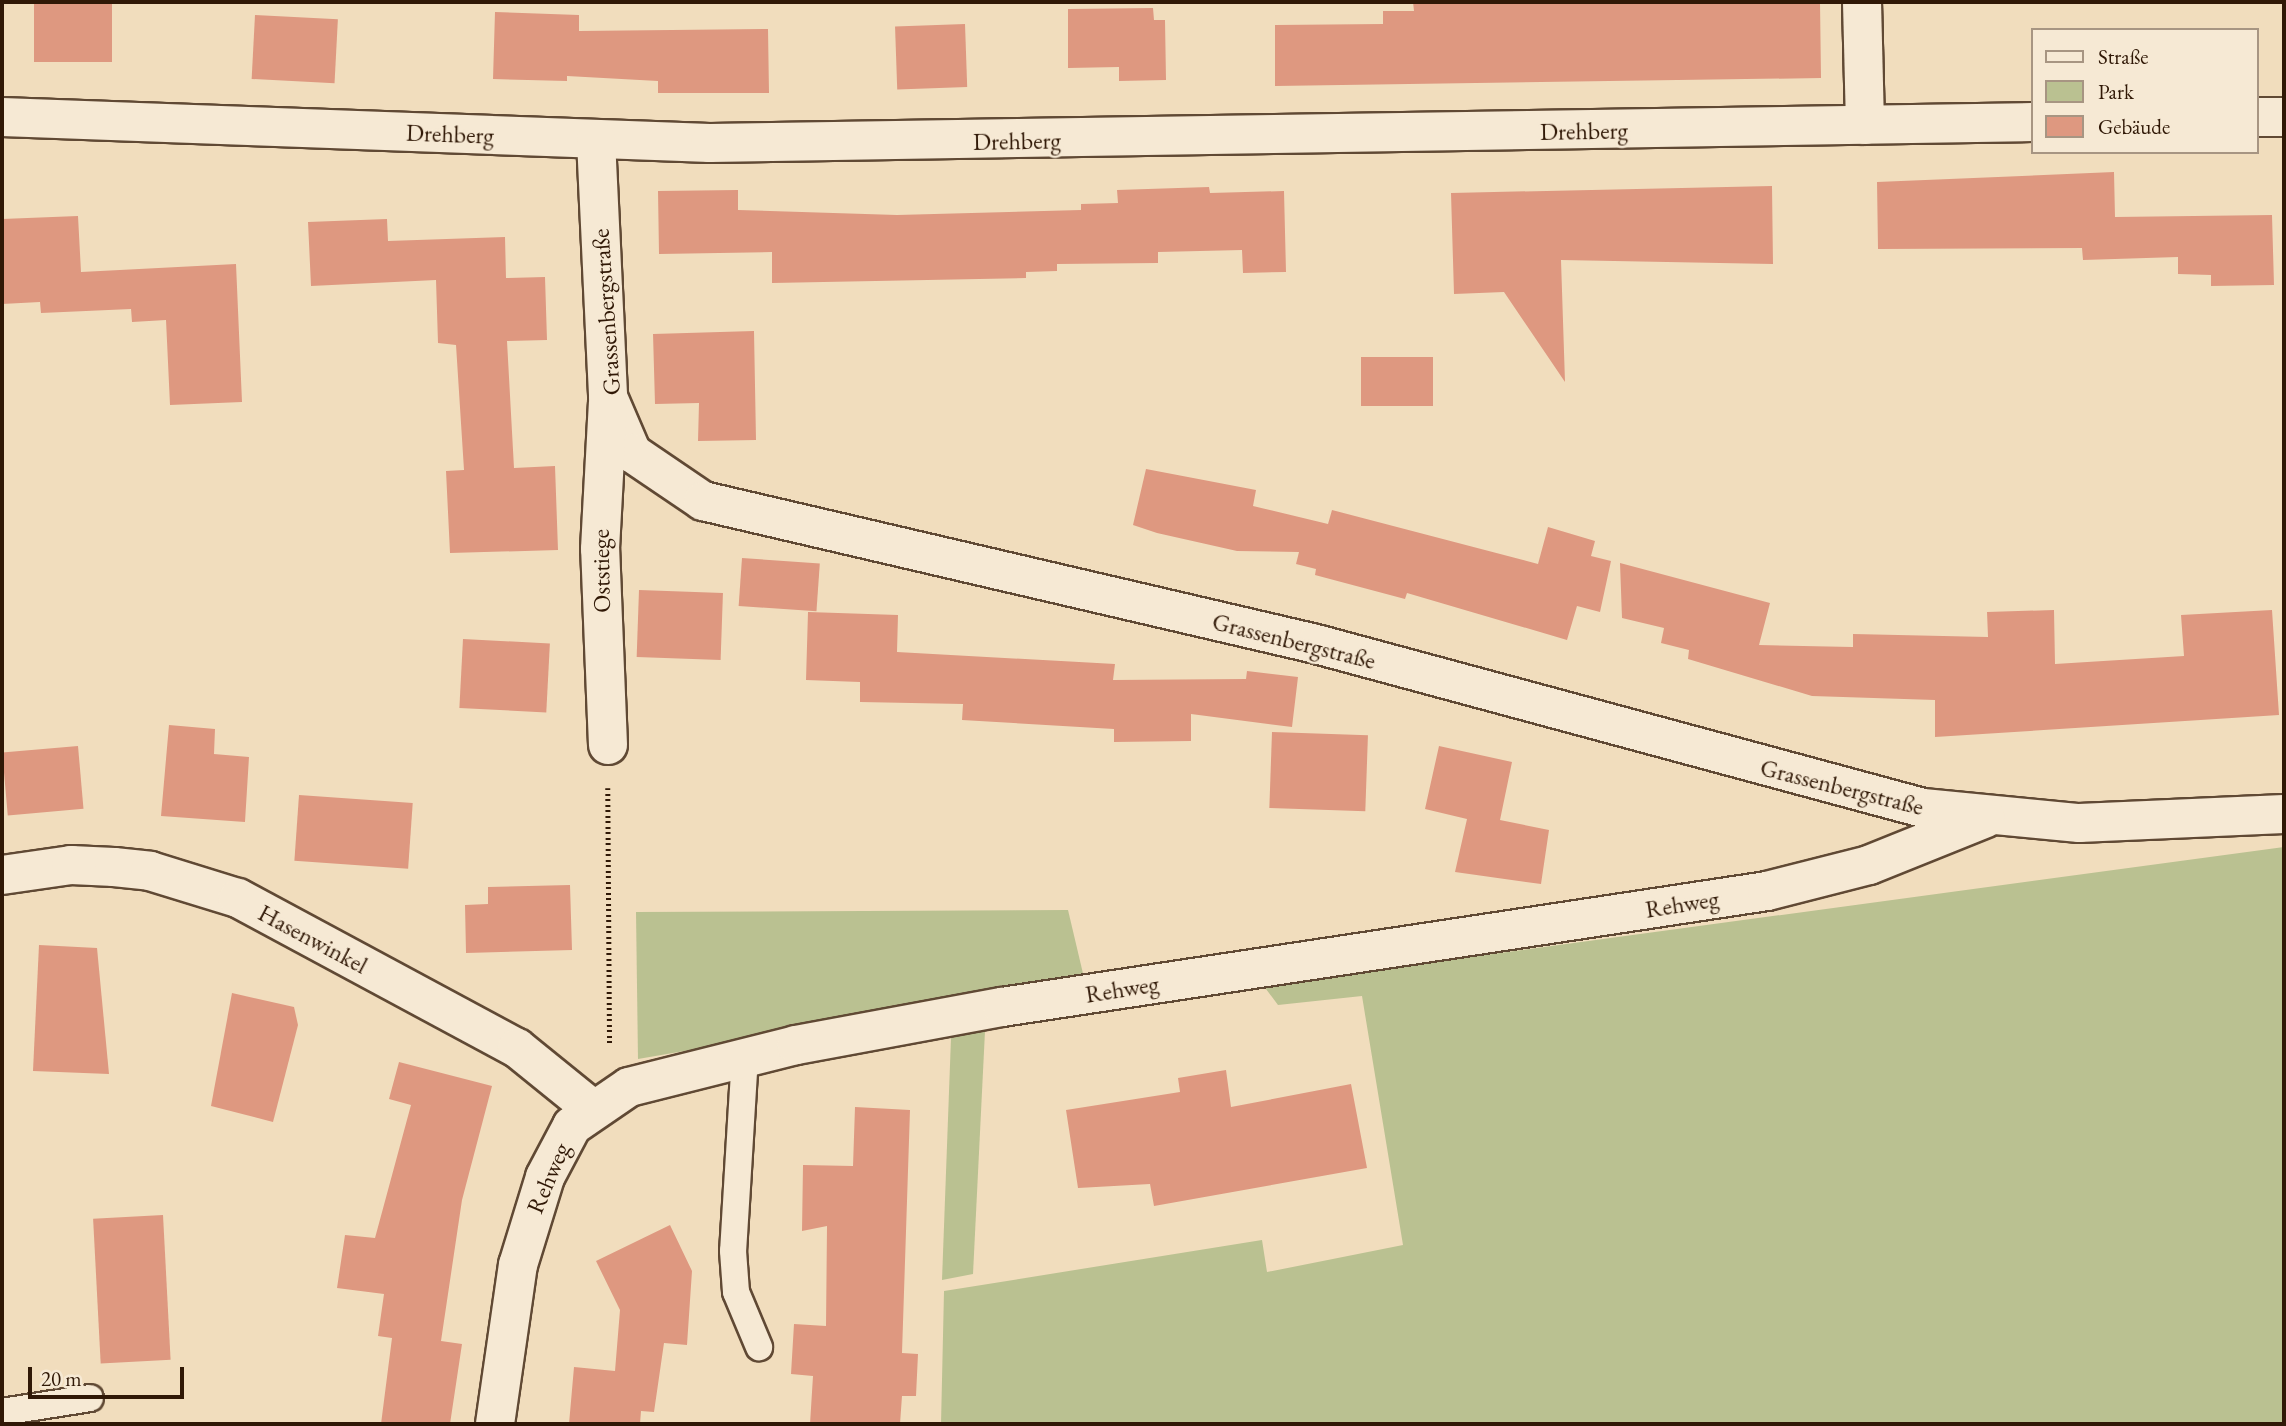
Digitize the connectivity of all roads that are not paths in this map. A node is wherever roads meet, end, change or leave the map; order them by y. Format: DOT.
graph roads {
  1 [pos="1862,2"];
  2 [pos="2,117"];
  3 [pos="2258,117"];
  4 [pos="2284,117"];
  5 [pos="2030,122"];
  6 [pos="1865,125"];
  7 [pos="596,140"];
  8 [pos="608,397"];
  9 [pos="608,746"];
  10 [pos="2284,814"];
  11 [pos="1986,818"];
  12 [pos="2,875"];
  13 [pos="745,1056"];
  14 [pos="591,1108"];
  15 [pos="759,1346"];
  16 [pos="90,1398"];
  17 [pos="2,1412"];
  18 [pos="495,1424"];
  1 -- 6 [label="street"];
  2 -- 7 [label="street, Drehberg"];
  3 -- 4 [label="street"];
  5 -- 6 [label="street, Drehberg"];
  6 -- 7 [label="street, Drehberg"];
  7 -- 8 [label="street, Grassenbergstraße"];
  8 -- 9 [label="street, Oststiege"];
  8 -- 11 [label="street, Grassenbergstraße"];
  10 -- 11 [label="street, Grassenbergstraße"];
  11 -- 13 [label="street, Rehweg"];
  12 -- 14 [label="street, Hasenwinkel"];
  13 -- 14 [label="street, Rehweg"];
  13 -- 15 [label="lane"];
  14 -- 18 [label="street, Rehweg"];
  16 -- 17 [label="lane"];
}
